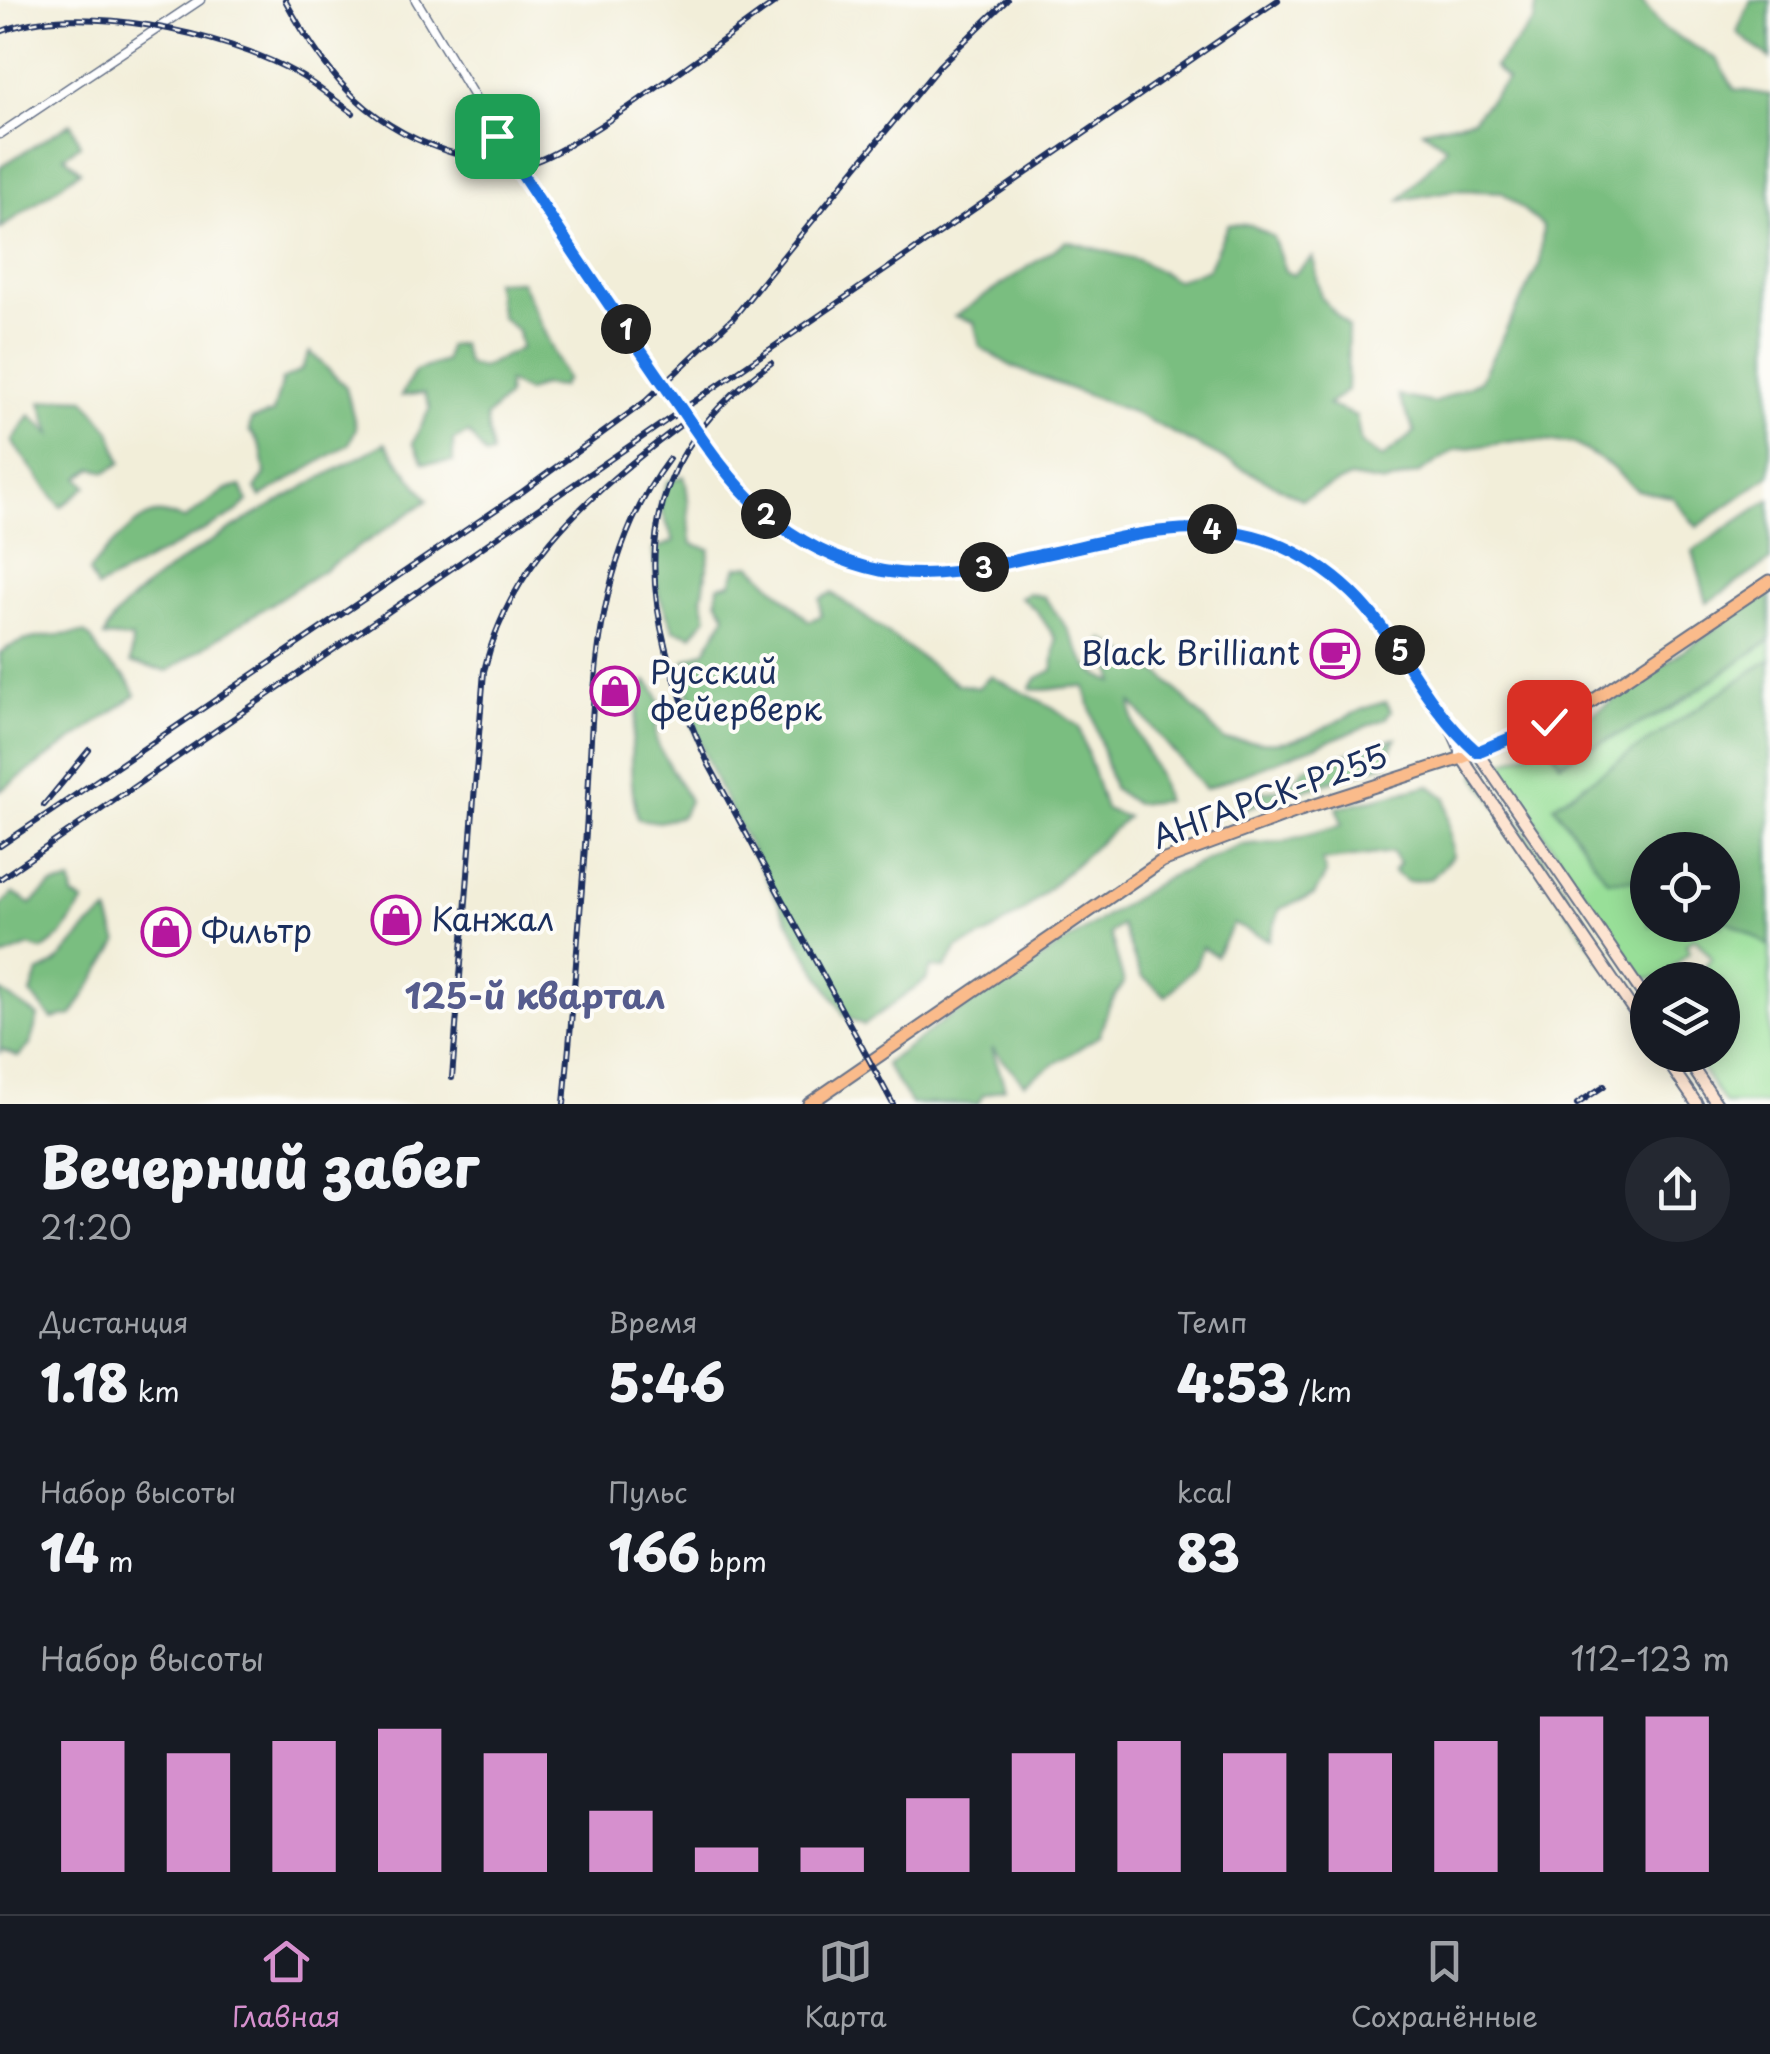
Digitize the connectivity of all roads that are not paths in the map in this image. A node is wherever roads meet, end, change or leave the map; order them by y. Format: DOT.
graph roads {
  1 [pos="200,0"];
  2 [pos="416,0"];
  3 [pos="0,134"];
  4 [pos="1770,580"];
  5 [pos="1452,730"];
  6 [pos="1477,752"];
  7 [pos="1462,758"];
  8 [pos="1630,976"];
  9 [pos="1630,1005"];
  10 [pos="1675,1072"];
  11 [pos="1696,1072"];
  12 [pos="810,1104"];
  13 [pos="1697,1104"];
  14 [pos="1718,1104"];
  1 -- 3 [label="street"];
  2 -- 5 [label="street, bridge"];
  4 -- 6 [label="main road, АНГАРСК-Р255"];
  5 -- 6 [label="street"];
  5 -- 7 [label="street"];
  6 -- 7 [label="main road, АНГАРСК-Р255"];
  6 -- 8 [label="main road"];
  7 -- 9 [label="main road"];
  7 -- 12 [label="main road, АНГАРСК-Р255"];
  10 -- 13 [label="main road"];
  11 -- 14 [label="main road"];
}
